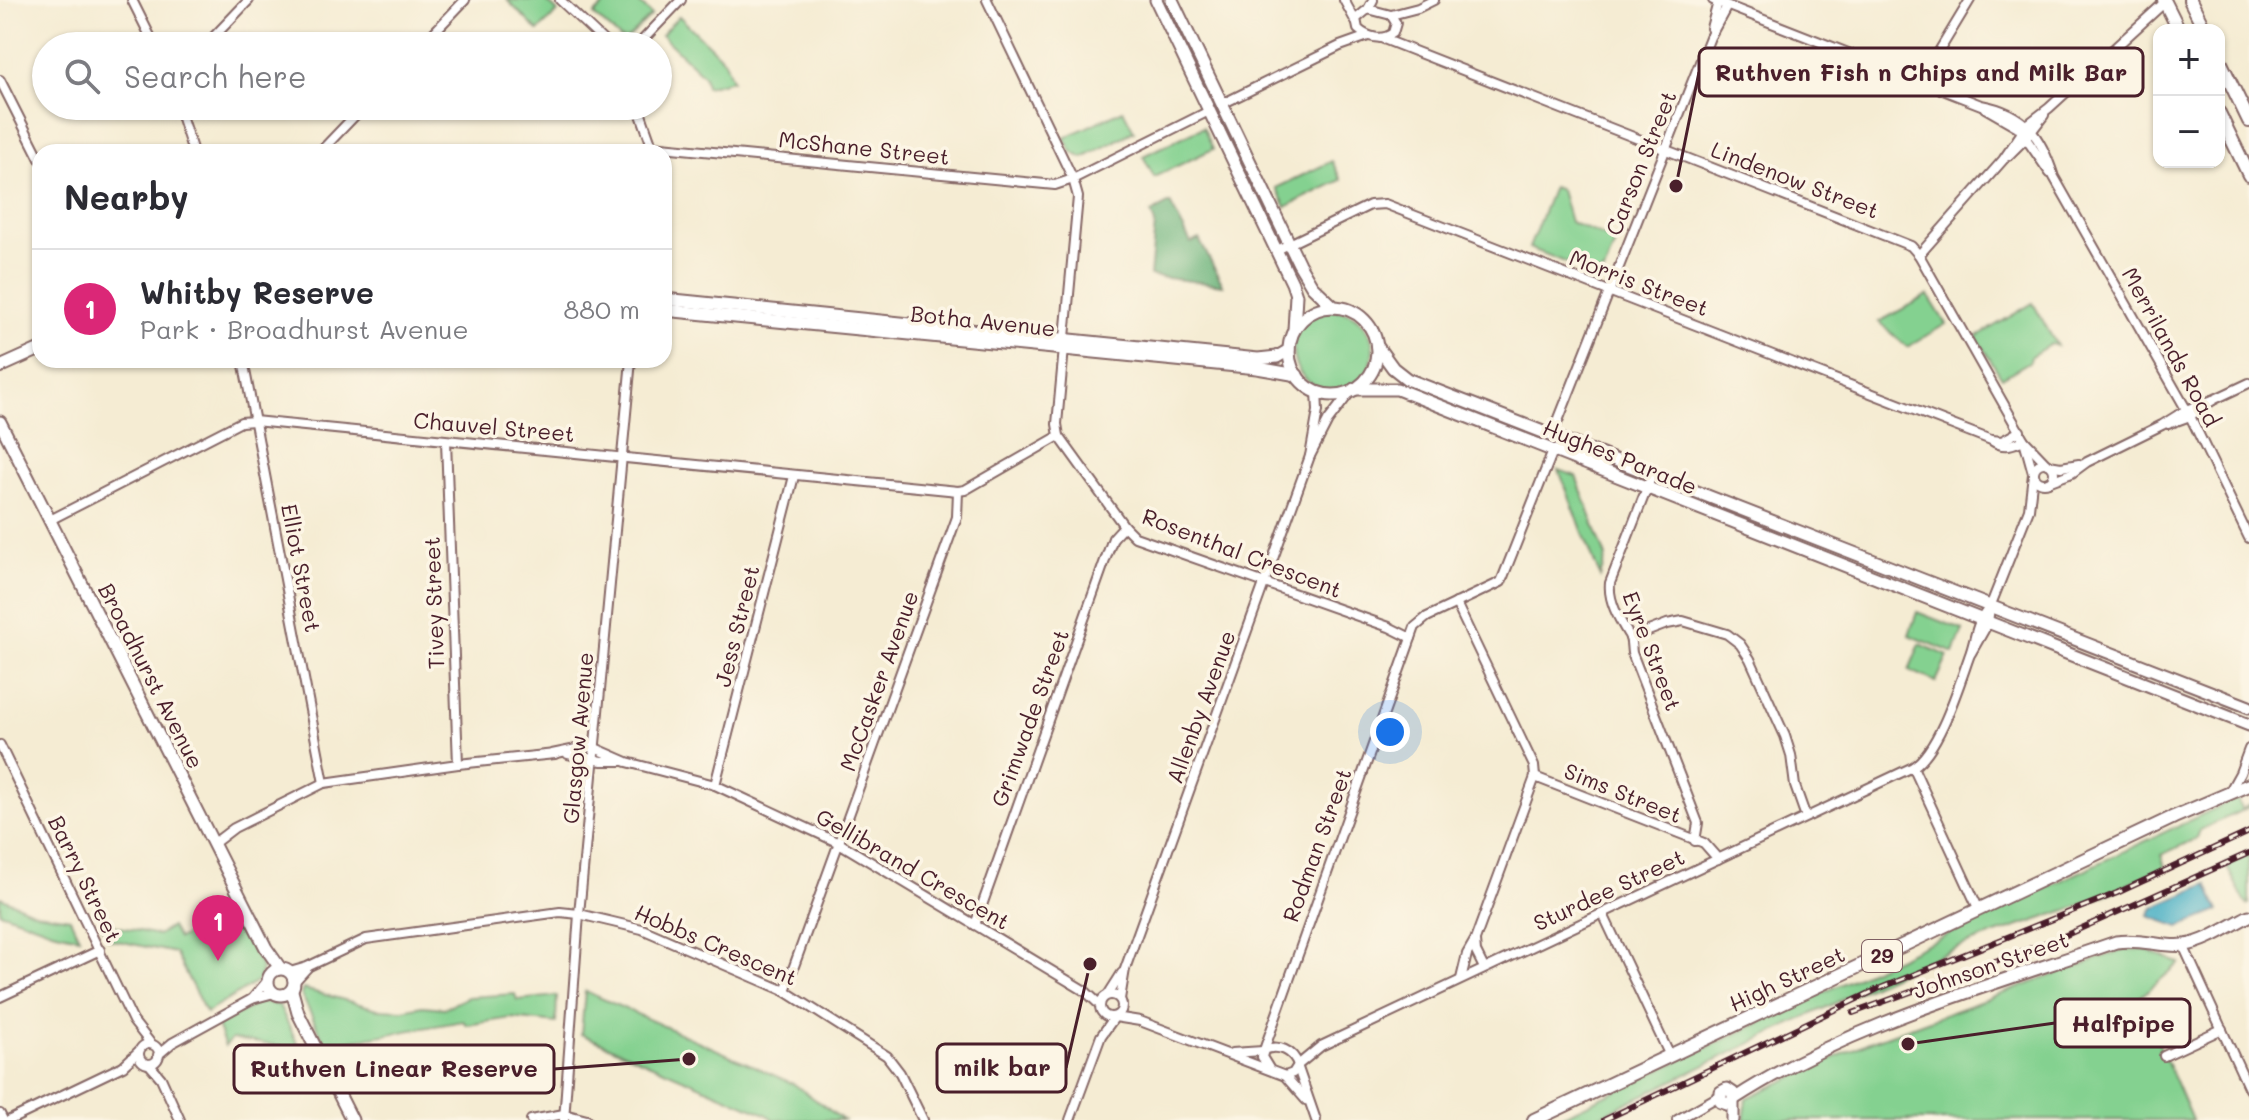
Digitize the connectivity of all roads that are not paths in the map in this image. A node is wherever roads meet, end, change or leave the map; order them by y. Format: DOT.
graph roads {
  1 [pos="132,0"];
  2 [pos="249,0"];
  3 [pos="465,0"];
  4 [pos="560,0"];
  5 [pos="681,0"];
  6 [pos="987,0"];
  7 [pos="1156,0"];
  8 [pos="1172,0"];
  9 [pos="1346,0"];
  10 [pos="1434,0"];
  11 [pos="1970,0"];
  12 [pos="2190,0"];
  13 [pos="2165,1"];
  14 [pos="1719,2"];
  15 [pos="1371,5"];
  16 [pos="1418,8"];
  17 [pos="1387,13"];
  18 [pos="1356,24"];
  19 [pos="2176,24"];
  20 [pos="2202,24"];
  21 [pos="1396,28"];
  22 [pos="148,32"];
  23 [pos="218,32"];
  24 [pos="434,32"];
  25 [pos="594,32"];
  26 [pos="650,32"];
  27 [pos="1187,32"];
  28 [pos="1368,36"];
  29 [pos="1175,38"];
  30 [pos="1381,38"];
  31 [pos="1340,46"];
  32 [pos="1411,49"];
  33 [pos="2225,71"];
  34 [pos="0,80"];
  35 [pos="1921,81"];
  36 [pos="1222,104"];
  37 [pos="1209,111"];
  38 [pos="183,120"];
  39 [pos="351,120"];
  40 [pos="642,120"];
  41 [pos="2249,121"];
  42 [pos="2225,125"];
  43 [pos="2027,131"];
  44 [pos="32,144"];
  45 [pos="190,144"];
  46 [pos="328,144"];
  47 [pos="649,144"];
  48 [pos="1665,149"];
  49 [pos="672,151"];
  50 [pos="2249,175"];
  51 [pos="1073,179"];
  52 [pos="1289,243"];
  53 [pos="1277,250"];
  54 [pos="1919,255"];
  55 [pos="1610,291"];
  56 [pos="672,300"];
  57 [pos="1334,307"];
  58 [pos="672,311"];
  59 [pos="790,318"];
  60 [pos="1294,330"];
  61 [pos="1064,344"];
  62 [pos="1377,346"];
  63 [pos="1289,350"];
  64 [pos="32,353"];
  65 [pos="1182,356"];
  66 [pos="3,368"];
  67 [pos="244,368"];
  68 [pos="630,368"];
  69 [pos="1297,375"];
  70 [pos="2249,383"];
  71 [pos="1353,390"];
  72 [pos="1317,391"];
  73 [pos="2188,413"];
  74 [pos="1317,416"];
  75 [pos="254,421"];
  76 [pos="1328,421"];
  77 [pos="0,422"];
  78 [pos="1059,436"];
  79 [pos="1552,436"];
  80 [pos="2022,436"];
  81 [pos="446,441"];
  82 [pos="1553,451"];
  83 [pos="1310,456"];
  84 [pos="621,457"];
  85 [pos="2087,462"];
  86 [pos="2048,464"];
  87 [pos="2033,474"];
  88 [pos="1652,475"];
  89 [pos="794,476"];
  90 [pos="2048,483"];
  91 [pos="1646,489"];
  92 [pos="958,491"];
  93 [pos="2029,509"];
  94 [pos="50,520"];
  95 [pos="1124,526"];
  96 [pos="2249,538"];
  97 [pos="1873,561"];
  98 [pos="1868,577"];
  99 [pos="1265,582"];
  100 [pos="1456,603"];
  101 [pos="1990,607"];
  102 [pos="1983,621"];
  103 [pos="1412,635"];
  104 [pos="1630,638"];
  105 [pos="2225,698"];
  106 [pos="2249,707"];
  107 [pos="2219,712"];
  108 [pos="2249,725"];
  109 [pos="0,745"];
  110 [pos="595,748"];
  111 [pos="2249,749"];
  112 [pos="552,754"];
  113 [pos="594,759"];
  114 [pos="627,762"];
  115 [pos="458,764"];
  116 [pos="1913,767"];
  117 [pos="1535,777"];
  118 [pos="2249,778"];
  119 [pos="324,783"];
  120 [pos="715,785"];
  121 [pos="2249,785"];
  122 [pos="2230,791"];
  123 [pos="1806,817"];
  124 [pos="211,840"];
  125 [pos="1696,841"];
  126 [pos="839,843"];
  127 [pos="1718,859"];
  128 [pos="1703,865"];
  129 [pos="1979,910"];
  130 [pos="579,914"];
  131 [pos="1603,914"];
  132 [pos="2249,916"];
  133 [pos="975,925"];
  134 [pos="1475,940"];
  135 [pos="2183,945"];
  136 [pos="100,950"];
  137 [pos="1484,968"];
  138 [pos="1125,969"];
  139 [pos="1461,979"];
  140 [pos="281,982"];
  141 [pos="785,991"];
  142 [pos="1085,991"];
  143 [pos="1107,996"];
  144 [pos="0,997"];
  145 [pos="252,999"];
  146 [pos="1122,1004"];
  147 [pos="1101,1010"];
  148 [pos="1114,1017"];
  149 [pos="1273,1020"];
  150 [pos="1140,1021"];
  151 [pos="2222,1029"];
  152 [pos="1101,1036"];
  153 [pos="172,1043"];
  154 [pos="1321,1046"];
  155 [pos="147,1047"];
  156 [pos="1279,1047"];
  157 [pos="1264,1050"];
  158 [pos="1228,1053"];
  159 [pos="1291,1053"];
  160 [pos="1670,1056"];
  161 [pos="2164,1056"];
  162 [pos="152,1060"];
  163 [pos="123,1066"];
  164 [pos="1298,1066"];
  165 [pos="1270,1070"];
  166 [pos="1285,1076"];
  167 [pos="2249,1089"];
  168 [pos="1727,1099"];
  169 [pos="1309,1103"];
  170 [pos="0,1114"];
  171 [pos="564,1117"];
  172 [pos="3,1120"];
  173 [pos="10,1120"];
  174 [pos="180,1120"];
  175 [pos="352,1120"];
  176 [pos="531,1120"];
  177 [pos="587,1120"];
  178 [pos="923,1120"];
  179 [pos="1070,1120"];
  180 [pos="1316,1120"];
  181 [pos="1534,1120"];
  182 [pos="1677,1120"];
  183 [pos="1730,1120"];
  1 -- 22 [label="street"];
  2 -- 23 [label="street"];
  3 -- 24 [label="street"];
  4 -- 25 [label="street"];
  5 -- 26 [label="street"];
  6 -- 51 [label="street"];
  7 -- 29 [label="street"];
  8 -- 27 [label="street"];
  9 -- 15 [label="street"];
  9 -- 18 [label="street"];
  10 -- 16 [label="street"];
  11 -- 35 [label="street"];
  12 -- 20 [label="main road"];
  13 -- 19 [label="main road"];
  13 -- 43 [label="street"];
  14 -- 35 [label="street, Merrilands Road"];
  14 -- 48 [label="street, Carson Street"];
  15 -- 17 [label="street"];
  15 -- 18 [label="street"];
  16 -- 17 [label="street"];
  16 -- 21 [label="street"];
  17 -- 21 [label="street"];
  18 -- 28 [label="street"];
  18 -- 31 [label="street"];
  21 -- 30 [label="street"];
  21 -- 32 [label="street, Lindenow Street"];
  27 -- 29 [label="street"];
  27 -- 36 [label="street"];
  28 -- 30 [label="street"];
  28 -- 31 [label="street"];
  29 -- 37 [label="street"];
  30 -- 32 [label="street, Lindenow Street"];
  31 -- 36 [label="street"];
  32 -- 48 [label="street, Lindenow Street"];
  33 -- 41 [label="main road"];
  34 -- 44 [label="street"];
  35 -- 43 [label="street, Merrilands Road"];
  36 -- 52 [label="street"];
  37 -- 51 [label="street"];
  37 -- 53 [label="street"];
  38 -- 45 [label="street"];
  39 -- 46 [label="street"];
  40 -- 47 [label="street"];
  42 -- 50 [label="main road"];
  43 -- 54 [label="street"];
  43 -- 73 [label="street, Merrilands Road"];
  48 -- 54 [label="street, Lindenow Street"];
  48 -- 55 [label="street, Carson Street"];
  49 -- 51 [label="street, McShane Street"];
  51 -- 61 [label="street"];
  52 -- 53 [label="street, Morris Street"];
  52 -- 55 [label="street, Morris Street"];
  52 -- 57 [label="street"];
  53 -- 60 [label="street"];
  54 -- 80 [label="street, Lindenow Street"];
  55 -- 79 [label="street, Carson Street"];
  55 -- 80 [label="street, Morris Street"];
  56 -- 59 [label="street, Botha Avenue"];
  57 -- 60 [label="street"];
  57 -- 62 [label="street"];
  58 -- 59 [label="street, Botha Avenue"];
  59 -- 61 [label="street, Botha Avenue"];
  60 -- 63 [label="street"];
  61 -- 65 [label="street, Botha Avenue"];
  61 -- 78 [label="street"];
  62 -- 71 [label="street"];
  62 -- 79 [label="street, Hughes Parade"];
  63 -- 65 [label="street, Botha Avenue"];
  63 -- 69 [label="street"];
  64 -- 66 [label="street"];
  65 -- 69 [label="street, Botha Avenue"];
  67 -- 75 [label="street, Elliot Street"];
  68 -- 84 [label="street, Glasgow Avenue"];
  69 -- 72 [label="street"];
  70 -- 73 [label="street"];
  71 -- 72 [label="street"];
  71 -- 76 [label="street, Allenby Avenue"];
  71 -- 82 [label="street, Hughes Parade"];
  72 -- 74 [label="street, Allenby Avenue"];
  73 -- 85 [label="street"];
  73 -- 96 [label="street, Merrilands Road"];
  74 -- 76 [label="street"];
  74 -- 83 [label="street, Allenby Avenue"];
  75 -- 81 [label="street, Chauvel Street"];
  75 -- 94 [label="street, Chauvel Street"];
  75 -- 119 [label="street, Elliot Street"];
  76 -- 83 [label="street, Allenby Avenue"];
  77 -- 94 [label="street, Broadhurst Avenue"];
  78 -- 92 [label="street"];
  78 -- 95 [label="street, Rosenthal Crescent"];
  79 -- 82 [label="street"];
  79 -- 88 [label="street, Hughes Parade"];
  80 -- 86 [label="street, Lindenow Street"];
  80 -- 87 [label="street, Lindenow Street"];
  81 -- 84 [label="street, Chauvel Street"];
  81 -- 115 [label="street, Tivey Street"];
  82 -- 91 [label="street, Hughes Parade"];
  82 -- 100 [label="street"];
  83 -- 99 [label="street, Allenby Avenue"];
  84 -- 89 [label="street, Chauvel Street"];
  84 -- 110 [label="street, Glasgow Avenue"];
  85 -- 86 [label="street"];
  85 -- 90 [label="street"];
  86 -- 87 [label="street"];
  86 -- 90 [label="street"];
  87 -- 90 [label="street"];
  87 -- 93 [label="street"];
  88 -- 91 [label="street, Eyre Street"];
  88 -- 97 [label="street, Hughes Parade"];
  89 -- 92 [label="street, Chauvel Street"];
  89 -- 120 [label="street, Jess Street"];
  90 -- 93 [label="street"];
  91 -- 98 [label="street, Hughes Parade"];
  91 -- 104 [label="street, Eyre Street"];
  92 -- 126 [label="street, McCasker Avenue"];
  93 -- 101 [label="street"];
  94 -- 124 [label="street, Broadhurst Avenue"];
  95 -- 99 [label="street, Rosenthal Crescent"];
  95 -- 133 [label="street, Grimwade Street"];
  97 -- 98 [label="street"];
  97 -- 101 [label="street, Hughes Parade"];
  98 -- 102 [label="street, Hughes Parade"];
  99 -- 103 [label="street, Rosenthal Crescent"];
  99 -- 138 [label="street, Allenby Avenue"];
  100 -- 103 [label="street"];
  100 -- 117 [label="street"];
  101 -- 102 [label="street"];
  101 -- 105 [label="street, Hughes Parade"];
  102 -- 107 [label="street, Hughes Parade"];
  102 -- 116 [label="street"];
  103 -- 149 [label="street, Rodman Street"];
  104 -- 123 [label="street"];
  104 -- 125 [label="street, Eyre Street"];
  105 -- 106 [label="street, Hughes Parade"];
  105 -- 107 [label="street"];
  107 -- 108 [label="street, Hughes Parade"];
  109 -- 136 [label="street, Barry Street"];
  110 -- 112 [label="street, Gellibrand Crescent"];
  110 -- 113 [label="street, Glasgow Avenue"];
  110 -- 114 [label="street, Gellibrand Crescent"];
  111 -- 122 [label="street"];
  112 -- 113 [label="street, Gellibrand Crescent"];
  112 -- 115 [label="street, Gellibrand Crescent"];
  113 -- 114 [label="street, Gellibrand Crescent"];
  113 -- 130 [label="street, Glasgow Avenue"];
  114 -- 120 [label="street, Gellibrand Crescent"];
  115 -- 119 [label="street, Gellibrand Crescent"];
  116 -- 123 [label="street, Sturdee Street"];
  116 -- 129 [label="street"];
  117 -- 125 [label="street, Sims Street"];
  117 -- 134 [label="street"];
  118 -- 122 [label="main road, High Street / 29"];
  119 -- 124 [label="street, Gellibrand Crescent"];
  120 -- 126 [label="street, Gellibrand Crescent"];
  121 -- 122 [label="main road, High Street / 29"];
  122 -- 129 [label="main road, High Street / 29"];
  123 -- 127 [label="street, Sturdee Street"];
  124 -- 140 [label="street, Broadhurst Avenue"];
  125 -- 127 [label="street, Sims Street"];
  125 -- 128 [label="street, Sims Street"];
  126 -- 133 [label="street, Gellibrand Crescent"];
  126 -- 141 [label="street, McCasker Avenue"];
  127 -- 128 [label="street, Sturdee Street"];
  128 -- 131 [label="street, Sturdee Street"];
  129 -- 160 [label="main road, High Street / 29"];
  130 -- 140 [label="street, Hobbs Crescent"];
  130 -- 141 [label="street, Hobbs Crescent"];
  130 -- 171 [label="street, Glasgow Avenue"];
  131 -- 137 [label="street, Sturdee Street"];
  131 -- 160 [label="street"];
  132 -- 135 [label="street, Johnson Street"];
  133 -- 142 [label="street, Gellibrand Crescent"];
  134 -- 137 [label="street"];
  134 -- 139 [label="street"];
  135 -- 151 [label="street"];
  135 -- 168 [label="street, Johnson Street"];
  136 -- 144 [label="street"];
  136 -- 155 [label="street, Barry Street"];
  137 -- 139 [label="street, Sturdee Street"];
  138 -- 143 [label="street, Allenby Avenue"];
  138 -- 146 [label="street, Allenby Avenue"];
  139 -- 154 [label="street, Sturdee Street"];
  140 -- 145 [label="street"];
  140 -- 145 [label="street, Hobbs Crescent"];
  140 -- 175 [label="street, Broadhurst Avenue"];
  141 -- 178 [label="street, Hobbs Crescent"];
  142 -- 143 [label="street, Gellibrand Crescent"];
  142 -- 147 [label="street, Gellibrand Crescent"];
  143 -- 146 [label="street, Gellibrand Crescent"];
  143 -- 147 [label="street, Allenby Avenue"];
  145 -- 153 [label="street"];
  146 -- 148 [label="street"];
  146 -- 150 [label="street"];
  147 -- 148 [label="street"];
  147 -- 152 [label="street"];
  148 -- 150 [label="street"];
  148 -- 152 [label="street"];
  149 -- 156 [label="street"];
  149 -- 157 [label="street, Rodman Street"];
  150 -- 158 [label="street"];
  151 -- 161 [label="street"];
  151 -- 167 [label="street"];
  152 -- 179 [label="street"];
  153 -- 155 [label="street"];
  153 -- 162 [label="street"];
  154 -- 159 [label="street, Sturdee Street"];
  154 -- 164 [label="street, Sturdee Street"];
  155 -- 162 [label="street"];
  155 -- 162 [label="street"];
  155 -- 163 [label="street"];
  156 -- 157 [label="street"];
  156 -- 159 [label="street"];
  157 -- 158 [label="street"];
  157 -- 165 [label="street"];
  158 -- 165 [label="street"];
  159 -- 164 [label="street"];
  160 -- 181 [label="main road, High Street / 29"];
  162 -- 163 [label="street"];
  162 -- 174 [label="street"];
  163 -- 173 [label="street"];
  164 -- 166 [label="street"];
  164 -- 169 [label="street"];
  165 -- 166 [label="street"];
  166 -- 169 [label="street"];
  168 -- 182 [label="street, Johnson Street"];
  168 -- 183 [label="street"];
  169 -- 180 [label="street"];
  170 -- 172 [label="street"];
  171 -- 176 [label="street"];
  171 -- 177 [label="street"];
}
